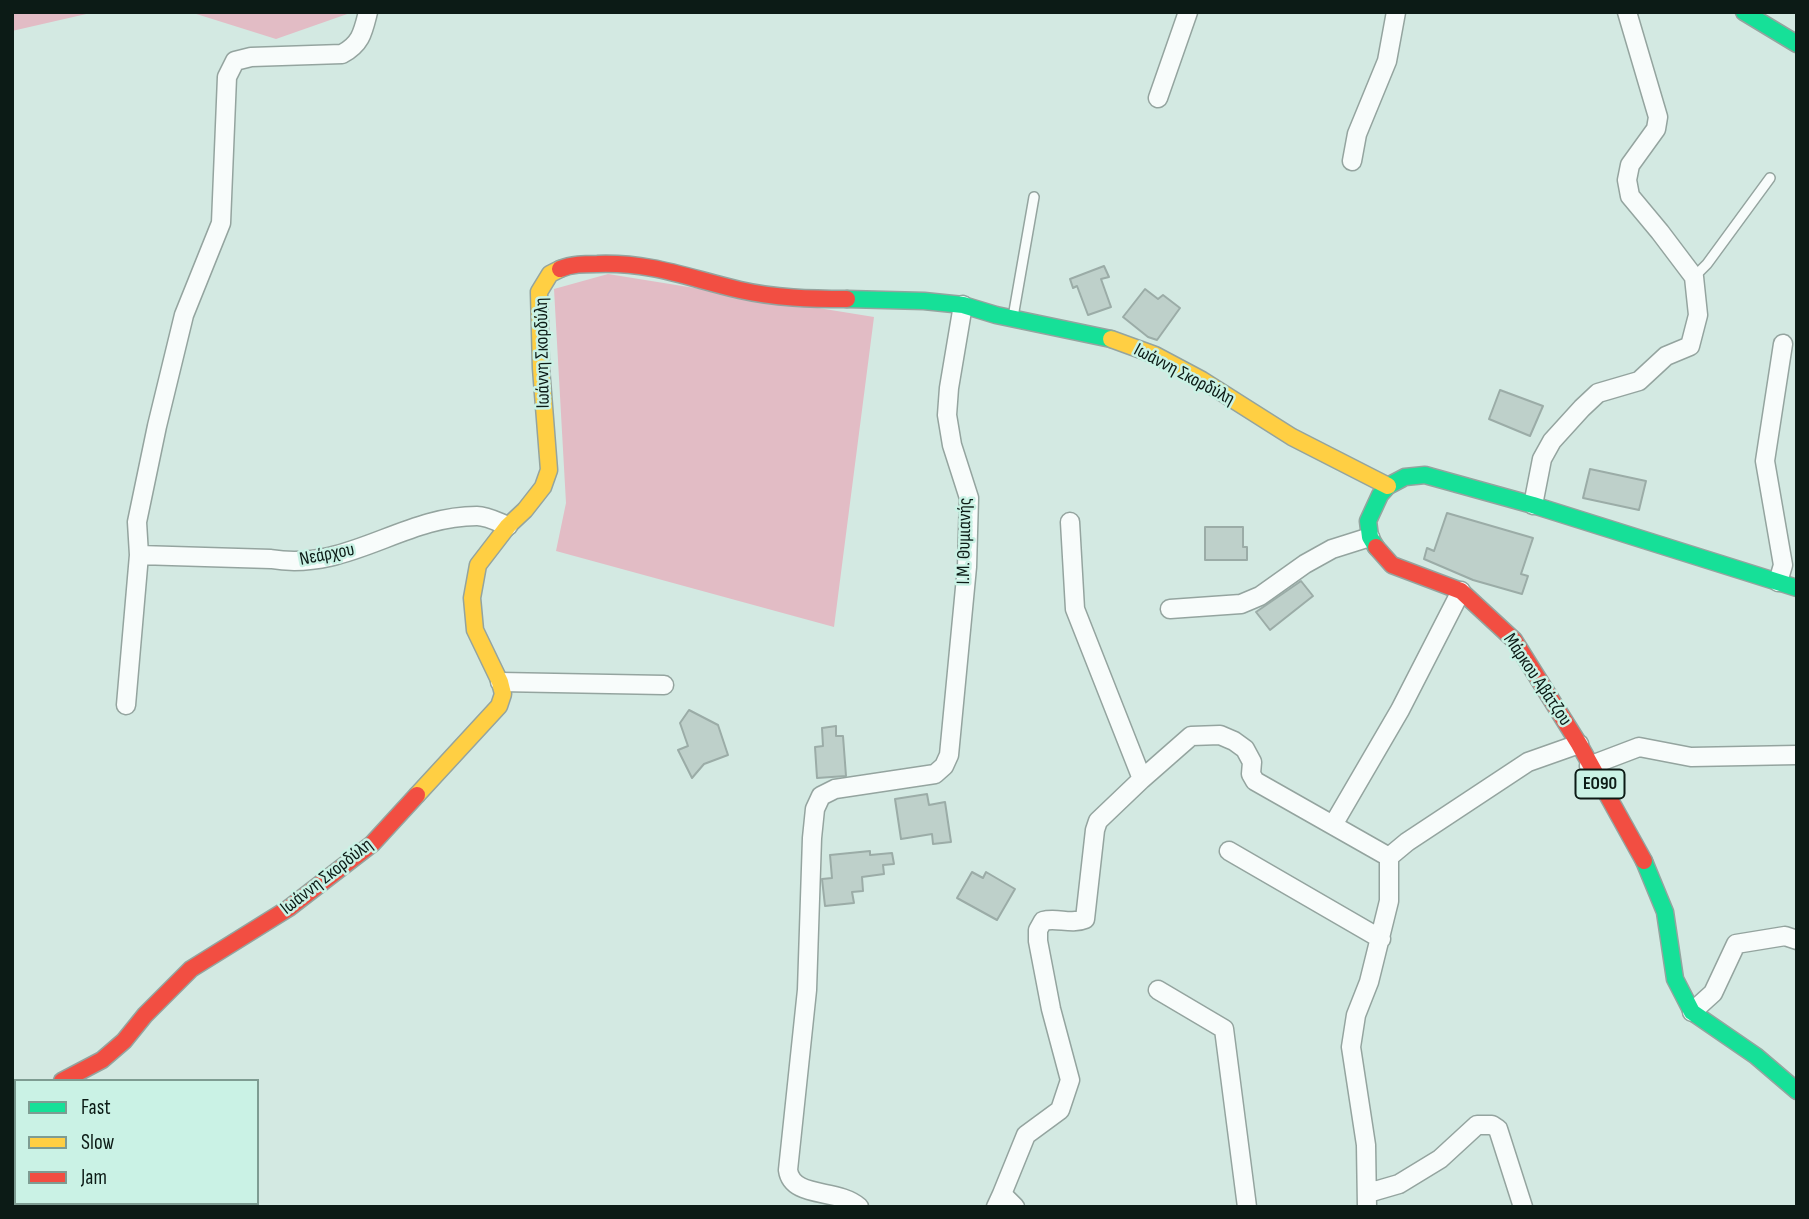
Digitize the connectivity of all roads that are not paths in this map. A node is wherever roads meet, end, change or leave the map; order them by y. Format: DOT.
graph roads {
  1 [pos="368,12"];
  2 [pos="1188,12"];
  3 [pos="1396,12"];
  4 [pos="1627,12"];
  5 [pos="1744,12"];
  6 [pos="1797,44"];
  7 [pos="1158,98"];
  8 [pos="1352,161"];
  9 [pos="1770,178"];
  10 [pos="1034,197"];
  11 [pos="1694,277"];
  12 [pos="963,306"];
  13 [pos="1013,318"];
  14 [pos="1783,344"];
  15 [pos="1388,486"];
  16 [pos="1532,505"];
  17 [pos="1070,522"];
  18 [pos="508,526"];
  19 [pos="1370,537"];
  20 [pos="139,555"];
  21 [pos="1778,582"];
  22 [pos="1797,588"];
  23 [pos="1461,591"];
  24 [pos="1170,609"];
  25 [pos="500,682"];
  26 [pos="664,685"];
  27 [pos="126,705"];
  28 [pos="1579,744"];
  29 [pos="1797,755"];
  30 [pos="1589,766"];
  31 [pos="1142,779"];
  32 [pos="1333,825"];
  33 [pos="1229,850"];
  34 [pos="1389,858"];
  35 [pos="1381,939"];
  36 [pos="1797,940"];
  37 [pos="1157,990"];
  38 [pos="1692,1012"];
  39 [pos="66,1079"];
  40 [pos="1797,1091"];
  41 [pos="1367,1200"];
  42 [pos="1004,1203"];
  43 [pos="859,1207"];
  44 [pos="1247,1207"];
  45 [pos="1523,1207"];
  1 -- 20 [label="street"];
  2 -- 7 [label="street"];
  3 -- 8 [label="street"];
  4 -- 11 [label="street"];
  5 -- 6 [label="street"];
  9 -- 11 [label="lane"];
  10 -- 13 [label="lane"];
  11 -- 16 [label="street"];
  12 -- 13 [label="street, Ιωάννη Σκορδύλη"];
  12 -- 18 [label="street, Ιωάννη Σκορδύλη"];
  12 -- 43 [label="street, Ι.Μ. Θυμιανής"];
  13 -- 15 [label="street, Ιωάννη Σκορδύλη"];
  14 -- 21 [label="street"];
  15 -- 16 [label="street"];
  15 -- 19 [label="street"];
  16 -- 21 [label="street"];
  17 -- 31 [label="street"];
  18 -- 20 [label="street, Νεάρχου"];
  18 -- 25 [label="street, Ιωάννη Σκορδύλη"];
  19 -- 23 [label="street, Μάρκου Αβάτζου / ΕΟ90"];
  19 -- 24 [label="street"];
  20 -- 27 [label="street"];
  21 -- 22 [label="street"];
  23 -- 28 [label="street, Μάρκου Αβάτζου / ΕΟ90"];
  23 -- 32 [label="street"];
  25 -- 26 [label="street"];
  25 -- 39 [label="street, Ιωάννη Σκορδύλη"];
  28 -- 30 [label="street, Μάρκου Αβάτζου / ΕΟ90"];
  28 -- 34 [label="street"];
  29 -- 30 [label="street"];
  30 -- 38 [label="street, Μάρκου Αβάτζου / ΕΟ90"];
  31 -- 32 [label="street"];
  31 -- 42 [label="street"];
  32 -- 34 [label="street"];
  33 -- 35 [label="street"];
  34 -- 35 [label="street"];
  35 -- 41 [label="street"];
  36 -- 38 [label="street"];
  37 -- 44 [label="street"];
  38 -- 40 [label="street, Μάρκου Αβάτζου / ΕΟ90"];
  41 -- 45 [label="street"];
}
